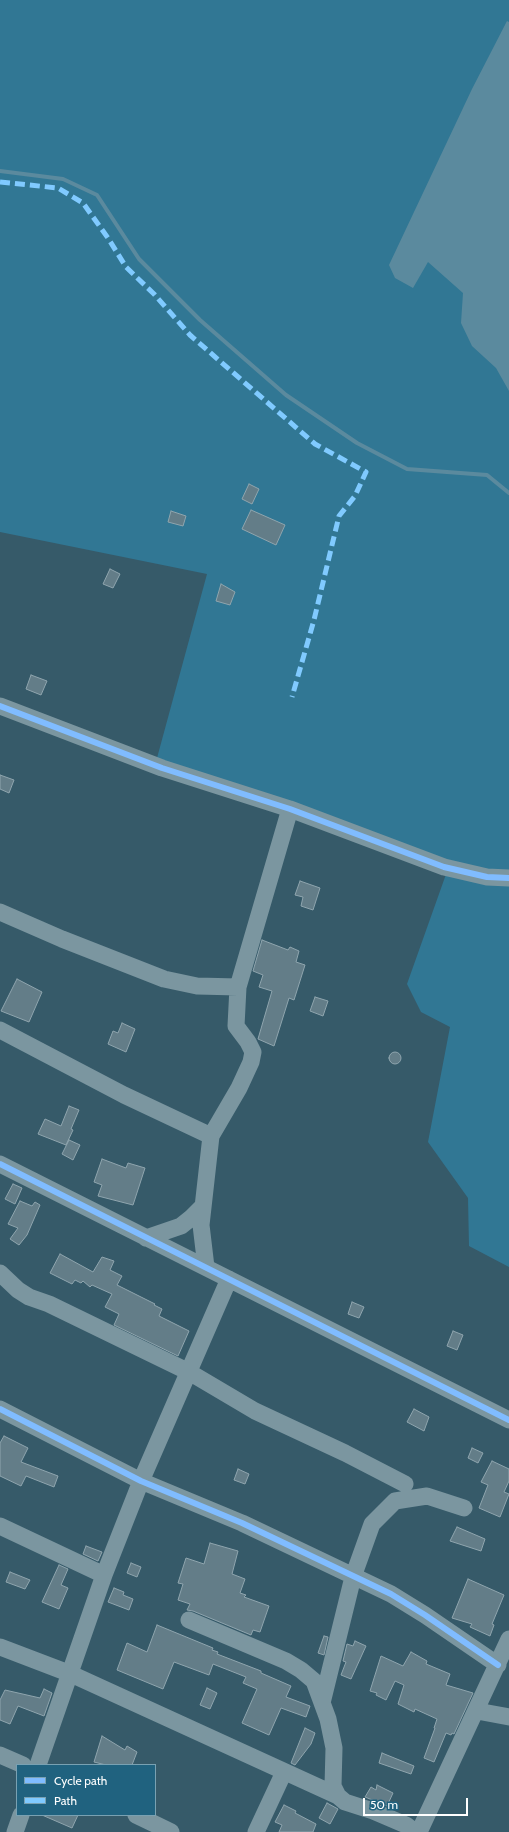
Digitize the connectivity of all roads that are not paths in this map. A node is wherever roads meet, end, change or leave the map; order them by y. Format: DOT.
graph roads {
  1 [pos="0,706"];
  2 [pos="290,809"];
  3 [pos="509,878"];
  4 [pos="0,912"];
  5 [pos="238,987"];
  6 [pos="0,1030"];
  7 [pos="211,1136"];
  8 [pos="0,1164"];
  9 [pos="203,1206"];
  10 [pos="146,1238"];
  11 [pos="206,1267"];
  12 [pos="0,1273"];
  13 [pos="230,1279"];
  14 [pos="188,1372"];
  15 [pos="0,1409"];
  16 [pos="509,1420"];
  17 [pos="141,1481"];
  18 [pos="405,1484"];
  19 [pos="464,1508"];
  20 [pos="0,1526"];
  21 [pos="104,1575"];
  22 [pos="353,1577"];
  23 [pos="189,1620"];
  24 [pos="509,1639"];
  25 [pos="0,1647"];
  26 [pos="498,1665"];
  27 [pos="71,1674"];
  28 [pos="322,1703"];
  29 [pos="476,1711"];
  30 [pos="509,1717"];
  31 [pos="0,1755"];
  32 [pos="21,1764"];
  33 [pos="38,1764"];
  34 [pos="284,1772"];
  35 [pos="338,1796"];
  36 [pos="21,1816"];
  37 [pos="138,1816"];
  38 [pos="15,1832"];
  39 [pos="171,1832"];
  40 [pos="256,1832"];
  41 [pos="415,1832"];
  42 [pos="420,1832"];
  1 -- 2 [label="street"];
  2 -- 3 [label="street"];
  2 -- 5 [label="street"];
  4 -- 5 [label="street"];
  5 -- 7 [label="street"];
  6 -- 7 [label="street"];
  7 -- 9 [label="street"];
  8 -- 10 [label="street"];
  9 -- 10 [label="street"];
  9 -- 11 [label="street"];
  10 -- 11 [label="street"];
  11 -- 13 [label="street"];
  12 -- 14 [label="street"];
  13 -- 14 [label="street"];
  13 -- 16 [label="street"];
  14 -- 17 [label="street"];
  14 -- 18 [label="street"];
  15 -- 17 [label="street"];
  17 -- 21 [label="street"];
  17 -- 22 [label="street"];
  19 -- 22 [label="street"];
  20 -- 21 [label="street"];
  21 -- 27 [label="street"];
  22 -- 26 [label="street"];
  22 -- 28 [label="street"];
  23 -- 28 [label="street"];
  24 -- 26 [label="street"];
  25 -- 27 [label="street"];
  26 -- 29 [label="street"];
  27 -- 33 [label="street"];
  27 -- 34 [label="street"];
  28 -- 35 [label="street"];
  29 -- 30 [label="street"];
  29 -- 42 [label="street"];
  31 -- 32 [label="street"];
  34 -- 35 [label="street"];
  34 -- 40 [label="street"];
  35 -- 41 [label="street"];
  36 -- 38 [label="street"];
  37 -- 39 [label="street"];
}
